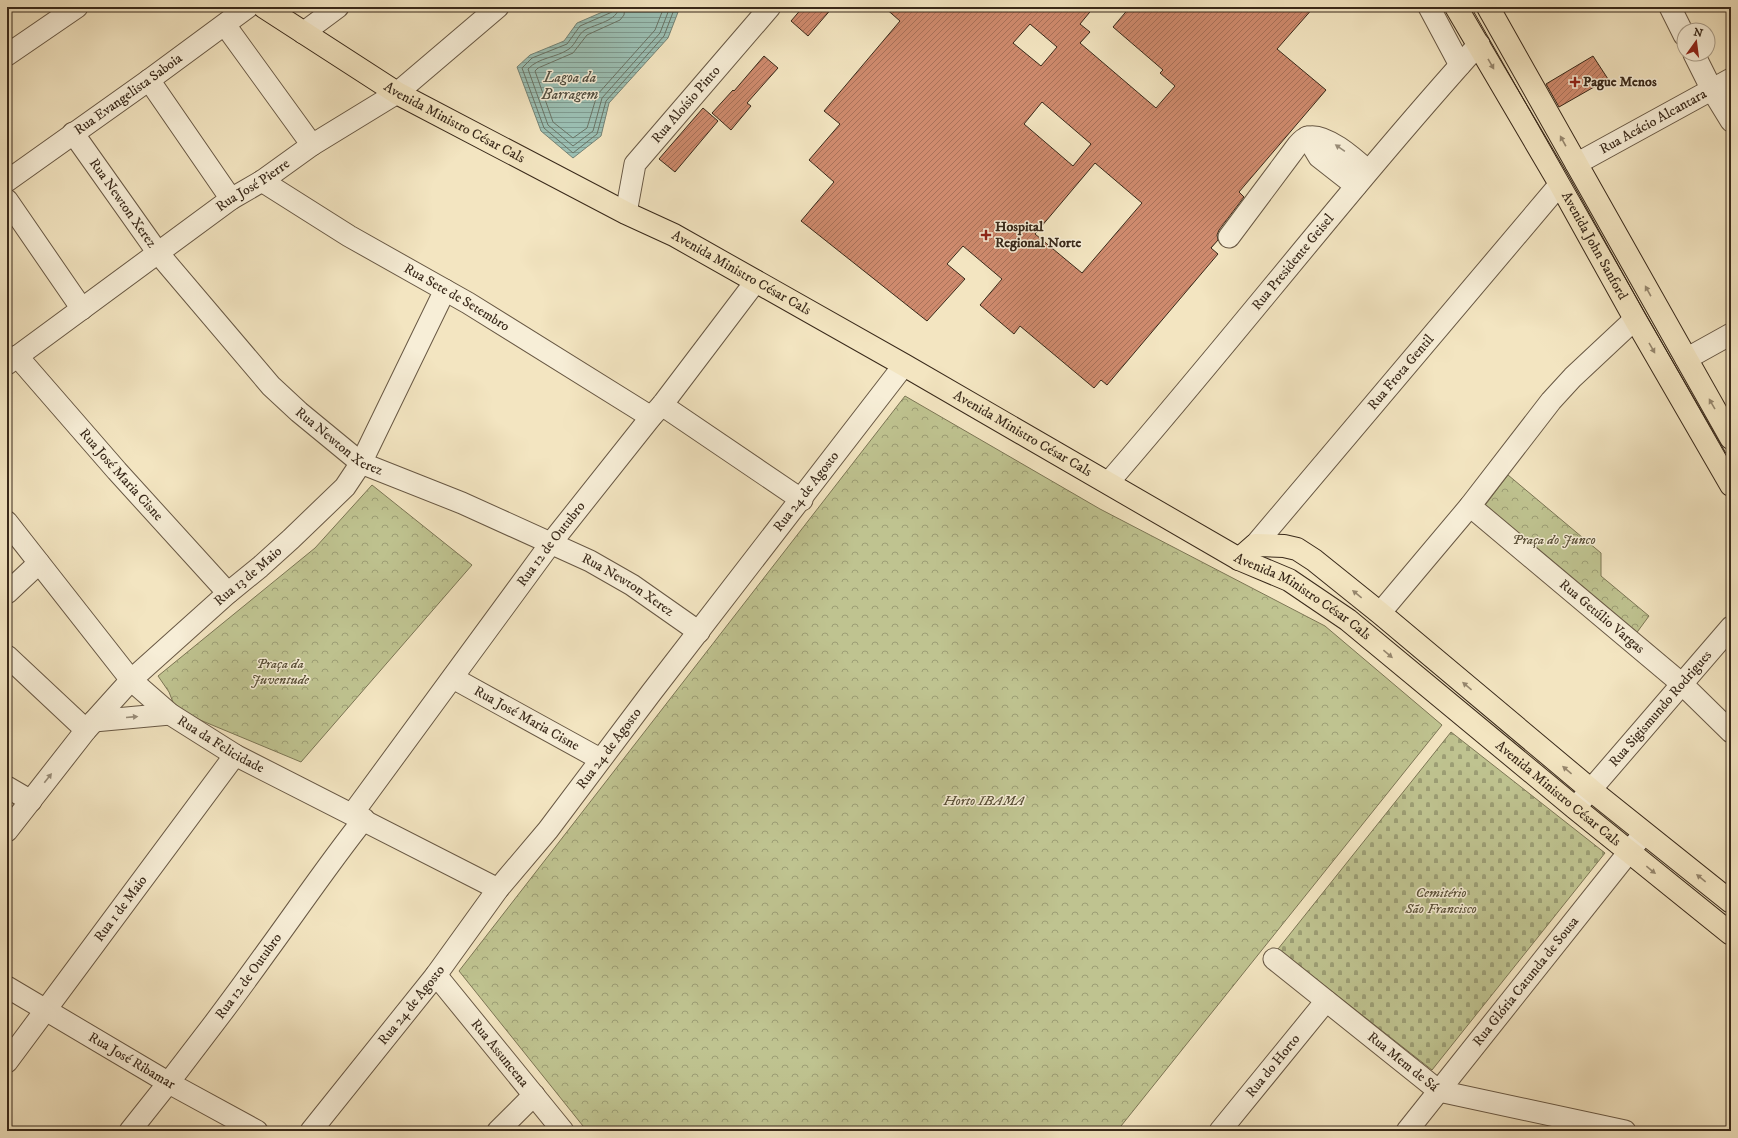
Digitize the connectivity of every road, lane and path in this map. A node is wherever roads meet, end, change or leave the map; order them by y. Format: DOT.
graph roads {
  1 [pos="77,7"];
  2 [pos="248,7"];
  3 [pos="264,7"];
  4 [pos="338,7"];
  5 [pos="498,7"];
  6 [pos="770,7"];
  7 [pos="1429,7"];
  8 [pos="1456,7"];
  9 [pos="1488,7"];
  10 [pos="1670,7"];
  11 [pos="1678,22"];
  12 [pos="225,24"];
  13 [pos="303,33"];
  14 [pos="1479,44"];
  15 [pos="7,56"];
  16 [pos="1698,62"];
  17 [pos="1460,65"];
  18 [pos="1731,79"];
  19 [pos="149,80"];
  20 [pos="1712,90"];
  21 [pos="397,93"];
  22 [pos="1731,121"];
  23 [pos="73,134"];
  24 [pos="312,145"];
  25 [pos="1576,164"];
  26 [pos="1362,178"];
  27 [pos="7,181"];
  28 [pos="262,181"];
  29 [pos="1560,184"];
  30 [pos="230,199"];
  31 [pos="7,200"];
  32 [pos="626,213"];
  33 [pos="1229,237"];
  34 [pos="158,252"];
  35 [pos="756,281"];
  36 [pos="445,290"];
  37 [pos="82,309"];
  38 [pos="1635,319"];
  39 [pos="1731,334"];
  40 [pos="1686,359"];
  41 [pos="12,360"];
  42 [pos="904,365"];
  43 [pos="656,411"];
  44 [pos="1731,438"];
  45 [pos="361,463"];
  46 [pos="1108,483"];
  47 [pos="1731,485"];
  48 [pos="802,500"];
  49 [pos="1470,506"];
  50 [pos="7,522"];
  51 [pos="551,543"];
  52 [pos="1246,552"];
  53 [pos="38,564"];
  54 [pos="228,593"];
  55 [pos="7,594"];
  56 [pos="1380,613"];
  57 [pos="1731,627"];
  58 [pos="699,632"];
  59 [pos="7,656"];
  60 [pos="453,678"];
  61 [pos="131,680"];
  62 [pos="1682,684"];
  63 [pos="170,714"];
  64 [pos="90,725"];
  65 [pos="1731,732"];
  66 [pos="235,754"];
  67 [pos="600,759"];
  68 [pos="7,787"];
  69 [pos="1591,790"];
  70 [pos="31,801"];
  71 [pos="1575,808"];
  72 [pos="358,816"];
  73 [pos="7,831"];
  74 [pos="1644,833"];
  75 [pos="1628,852"];
  76 [pos="498,889"];
  77 [pos="1731,902"];
  78 [pos="1731,934"];
  79 [pos="1274,960"];
  80 [pos="436,975"];
  81 [pos="7,988"];
  82 [pos="1326,1001"];
  83 [pos="46,1009"];
  84 [pos="7,1062"];
  85 [pos="169,1083"];
  86 [pos="1439,1091"];
  87 [pos="534,1095"];
  88 [pos="1572,1125"];
  89 [pos="130,1131"];
  90 [pos="257,1131"];
  91 [pos="311,1131"];
  92 [pos="498,1131"];
  93 [pos="563,1131"];
  94 [pos="1220,1131"];
  95 [pos="1407,1131"];
  96 [pos="1625,1131"];
  1 -- 15 [label="street"];
  2 -- 12 [label="street, Rua Evangelista Saboia"];
  3 -- 13 [label="main road, Avenida Ministro César Cals"];
  4 -- 13 [label="street"];
  5 -- 21 [label="street, Rua José Pierre"];
  6 -- 32 [label="street, Rua Aloísio Pinto"];
  7 -- 17 [label="street"];
  8 -- 14 [label="main road, Avenida John Sanford"];
  25 -- 9 [label="main road, Avenida John Sanford, one-way"];
  10 -- 11 [label="street"];
  12 -- 19 [label="street, Rua Evangelista Saboia"];
  12 -- 24 [label="street"];
  13 -- 21 [label="main road, Avenida Ministro César Cals"];
  14 -- 17 [label="street, Rua Presidente Geisel"];
  14 -- 29 [label="main road, Avenida John Sanford, one-way"];
  16 -- 20 [label="street"];
  17 -- 26 [label="street, Rua Presidente Geisel"];
  18 -- 20 [label="street, Rua Acácio Alcantara"];
  19 -- 23 [label="street, Rua Evangelista Saboia"];
  19 -- 30 [label="street"];
  20 -- 22 [label="street"];
  20 -- 25 [label="street, Rua Acácio Alcantara"];
  21 -- 24 [label="street, Rua José Pierre"];
  21 -- 32 [label="main road, Avenida Ministro César Cals"];
  23 -- 27 [label="street, Rua Evangelista Saboia"];
  23 -- 34 [label="street, Rua Newton Xerez"];
  24 -- 28 [label="street, Rua José Pierre"];
  40 -- 25 [label="main road, Avenida John Sanford, one-way"];
  26 -- 33 [label="street"];
  26 -- 46 [label="street, Rua Presidente Geisel"];
  28 -- 30 [label="street, Rua José Pierre"];
  28 -- 36 [label="street, Rua Sete de Setembro"];
  29 -- 38 [label="main road, Avenida John Sanford"];
  29 -- 52 [label="street, Rua Frota Gentil"];
  30 -- 34 [label="street, Rua José Pierre"];
  31 -- 37 [label="street"];
  32 -- 35 [label="main road, Avenida Ministro César Cals"];
  34 -- 37 [label="street, Rua José Pierre"];
  34 -- 45 [label="street, Rua Newton Xerez"];
  35 -- 42 [label="main road, Avenida Ministro César Cals"];
  35 -- 43 [label="street, Rua 12 de Outubro"];
  36 -- 43 [label="street, Rua Sete de Setembro"];
  36 -- 45 [label="street, Rua 13 de Maio"];
  37 -- 41 [label="street, Rua José Pierre"];
  38 -- 47 [label="main road, Avenida John Sanford, one-way"];
  38 -- 49 [label="street"];
  39 -- 40 [label="street"];
  44 -- 40 [label="main road, Avenida John Sanford, one-way"];
  41 -- 54 [label="street, Rua José Maria Cisne"];
  42 -- 46 [label="main road, Avenida Ministro César Cals"];
  42 -- 48 [label="street, Rua 24 de Agosto"];
  43 -- 48 [label="street, Rua Sete de Setembro"];
  43 -- 51 [label="street, Rua 12 de Outubro"];
  45 -- 51 [label="street, Rua Newton Xerez"];
  45 -- 54 [label="street, Rua 13 de Maio"];
  46 -- 52 [label="main road, Avenida Ministro César Cals"];
  48 -- 58 [label="street, Rua 24 de Agosto"];
  49 -- 56 [label="street"];
  49 -- 62 [label="street, Rua Getúlio Vargas"];
  50 -- 53 [label="street, Rua da Felicidade"];
  51 -- 58 [label="street, Rua Newton Xerez"];
  51 -- 60 [label="street, Rua 12 de Outubro"];
  56 -- 52 [label="main road, Avenida Ministro César Cals, one-way"];
  52 -- 71 [label="main road, Avenida Ministro César Cals, one-way"];
  53 -- 55 [label="street"];
  53 -- 61 [label="street, Rua da Felicidade"];
  54 -- 61 [label="street, Rua 13 de Maio"];
  69 -- 56 [label="main road, Avenida Ministro César Cals, one-way"];
  57 -- 62 [label="street, Rua Sigismundo Rodrigues"];
  58 -- 67 [label="street, Rua 24 de Agosto"];
  59 -- 64 [label="street"];
  60 -- 67 [label="street, Rua José Maria Cisne"];
  60 -- 72 [label="street, Rua 12 de Outubro"];
  61 -- 63 [label="street, Rua da Felicidade"];
  61 -- 64 [label="street, Rua 13 de Maio"];
  62 -- 65 [label="street, Rua Getúlio Vargas"];
  62 -- 69 [label="street, Rua Sigismundo Rodrigues"];
  64 -- 63 [label="street, one-way"];
  63 -- 66 [label="street, Rua da Felicidade"];
  70 -- 64 [label="street, Rua 13 de Maio, one-way"];
  66 -- 72 [label="street, Rua da Felicidade"];
  66 -- 83 [label="street, Rua 1 de Maio"];
  67 -- 76 [label="street, Rua 24 de Agosto"];
  68 -- 70 [label="street"];
  69 -- 71 [label="street, Rua Sigismundo Rodrigues"];
  69 -- 74 [label="main road, Avenida Ministro César Cals"];
  70 -- 73 [label="street, Rua 13 de Maio"];
  71 -- 75 [label="main road, Avenida Ministro César Cals"];
  72 -- 76 [label="street, Rua da Felicidade"];
  72 -- 85 [label="street, Rua 12 de Outubro"];
  74 -- 75 [label="street, Rua Glória Catunda de Sousa"];
  77 -- 74 [label="main road, Avenida Ministro César Cals, one-way"];
  75 -- 78 [label="main road, Avenida Ministro César Cals, one-way"];
  75 -- 86 [label="street, Rua Glória Catunda de Sousa"];
  76 -- 80 [label="street, Rua 24 de Agosto"];
  79 -- 82 [label="street, Rua Mem de Sá"];
  80 -- 87 [label="street, Rua Assuncena"];
  80 -- 91 [label="street, Rua 24 de Agosto"];
  81 -- 83 [label="street, Rua José Ribamar"];
  82 -- 86 [label="street, Rua Mem de Sá"];
  82 -- 94 [label="street, Rua do Horto"];
  83 -- 84 [label="street, Rua 1 de Maio"];
  83 -- 85 [label="street, Rua José Ribamar"];
  85 -- 89 [label="street, Rua 12 de Outubro"];
  85 -- 90 [label="street, Rua José Ribamar"];
  86 -- 88 [label="street, Rua Mem de Sá"];
  86 -- 95 [label="street, Rua Glória Catunda de Sousa"];
  87 -- 92 [label="street"];
  87 -- 93 [label="street, Rua Assuncena"];
  88 -- 96 [label="street, Rua Mem de Sá"];
}
